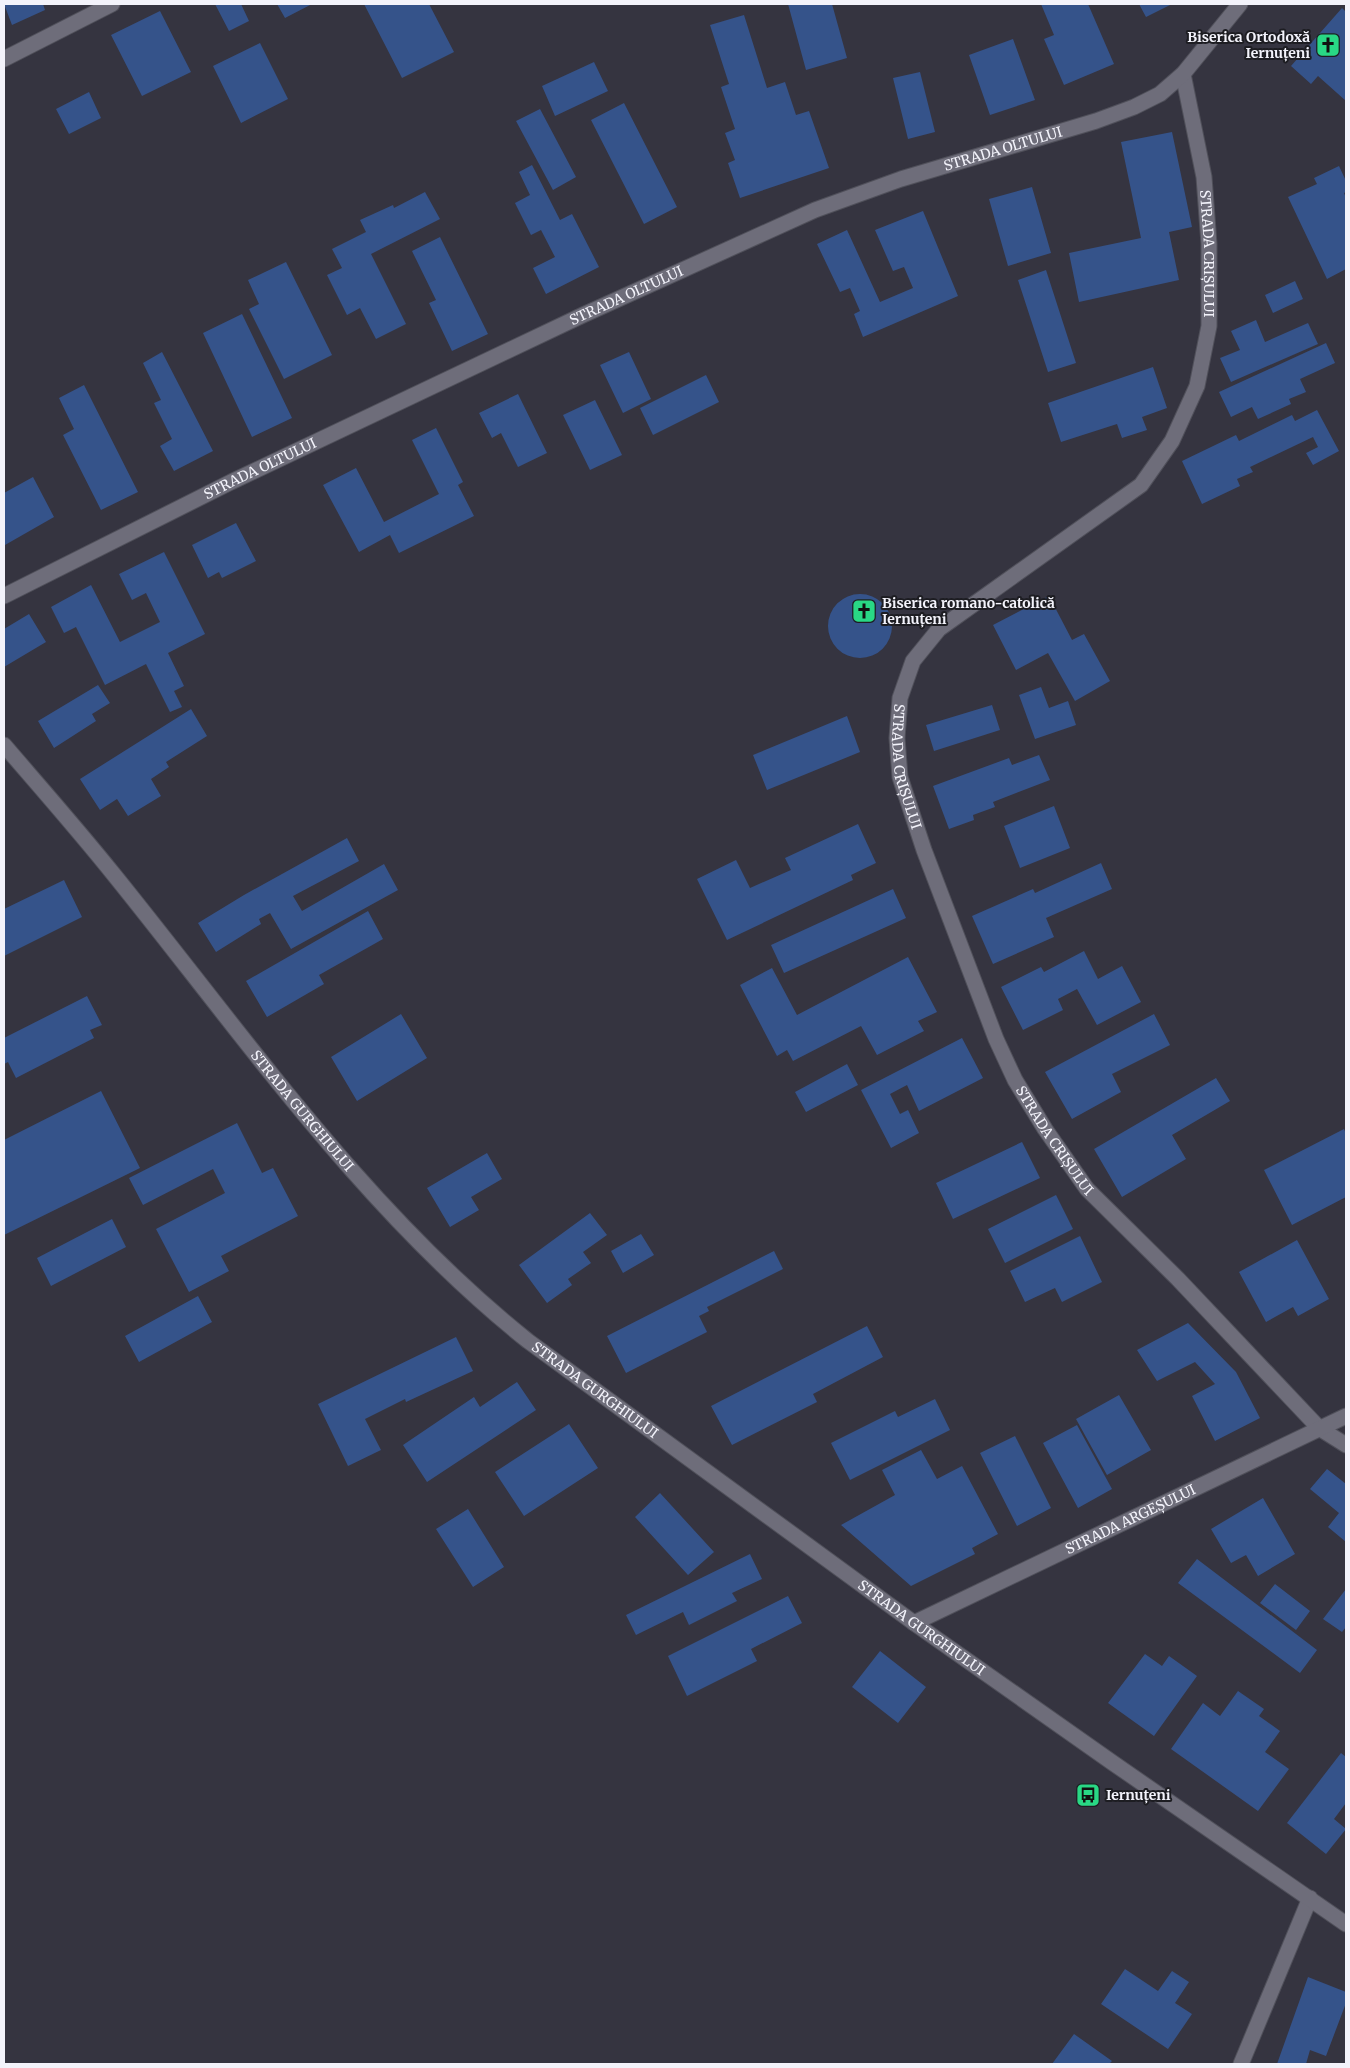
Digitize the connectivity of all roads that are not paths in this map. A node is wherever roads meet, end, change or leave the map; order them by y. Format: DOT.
graph roads {
  1 [pos="112,4"];
  2 [pos="1240,4"];
  3 [pos="4,59"];
  4 [pos="1183,74"];
  5 [pos="4,596"];
  6 [pos="4,745"];
  7 [pos="1346,1416"];
  8 [pos="1319,1428"];
  9 [pos="1346,1445"];
  10 [pos="914,1623"];
  11 [pos="1310,1898"];
  12 [pos="1346,1924"];
  13 [pos="1242,2064"];
  1 -- 3 [label="street"];
  2 -- 4 [label="street, STRADA OLTULUI"];
  4 -- 5 [label="street, STRADA OLTULUI"];
  4 -- 8 [label="street, STRADA CRIȘULUI"];
  6 -- 10 [label="street, STRADA GURGHIULUI"];
  7 -- 8 [label="street, STRADA ARGEȘULUI"];
  8 -- 9 [label="street, STRADA CRIȘULUI"];
  8 -- 10 [label="street, STRADA ARGEȘULUI"];
  10 -- 11 [label="street, STRADA GURGHIULUI"];
  11 -- 12 [label="street, STRADA GURGHIULUI"];
  11 -- 13 [label="street"];
}
